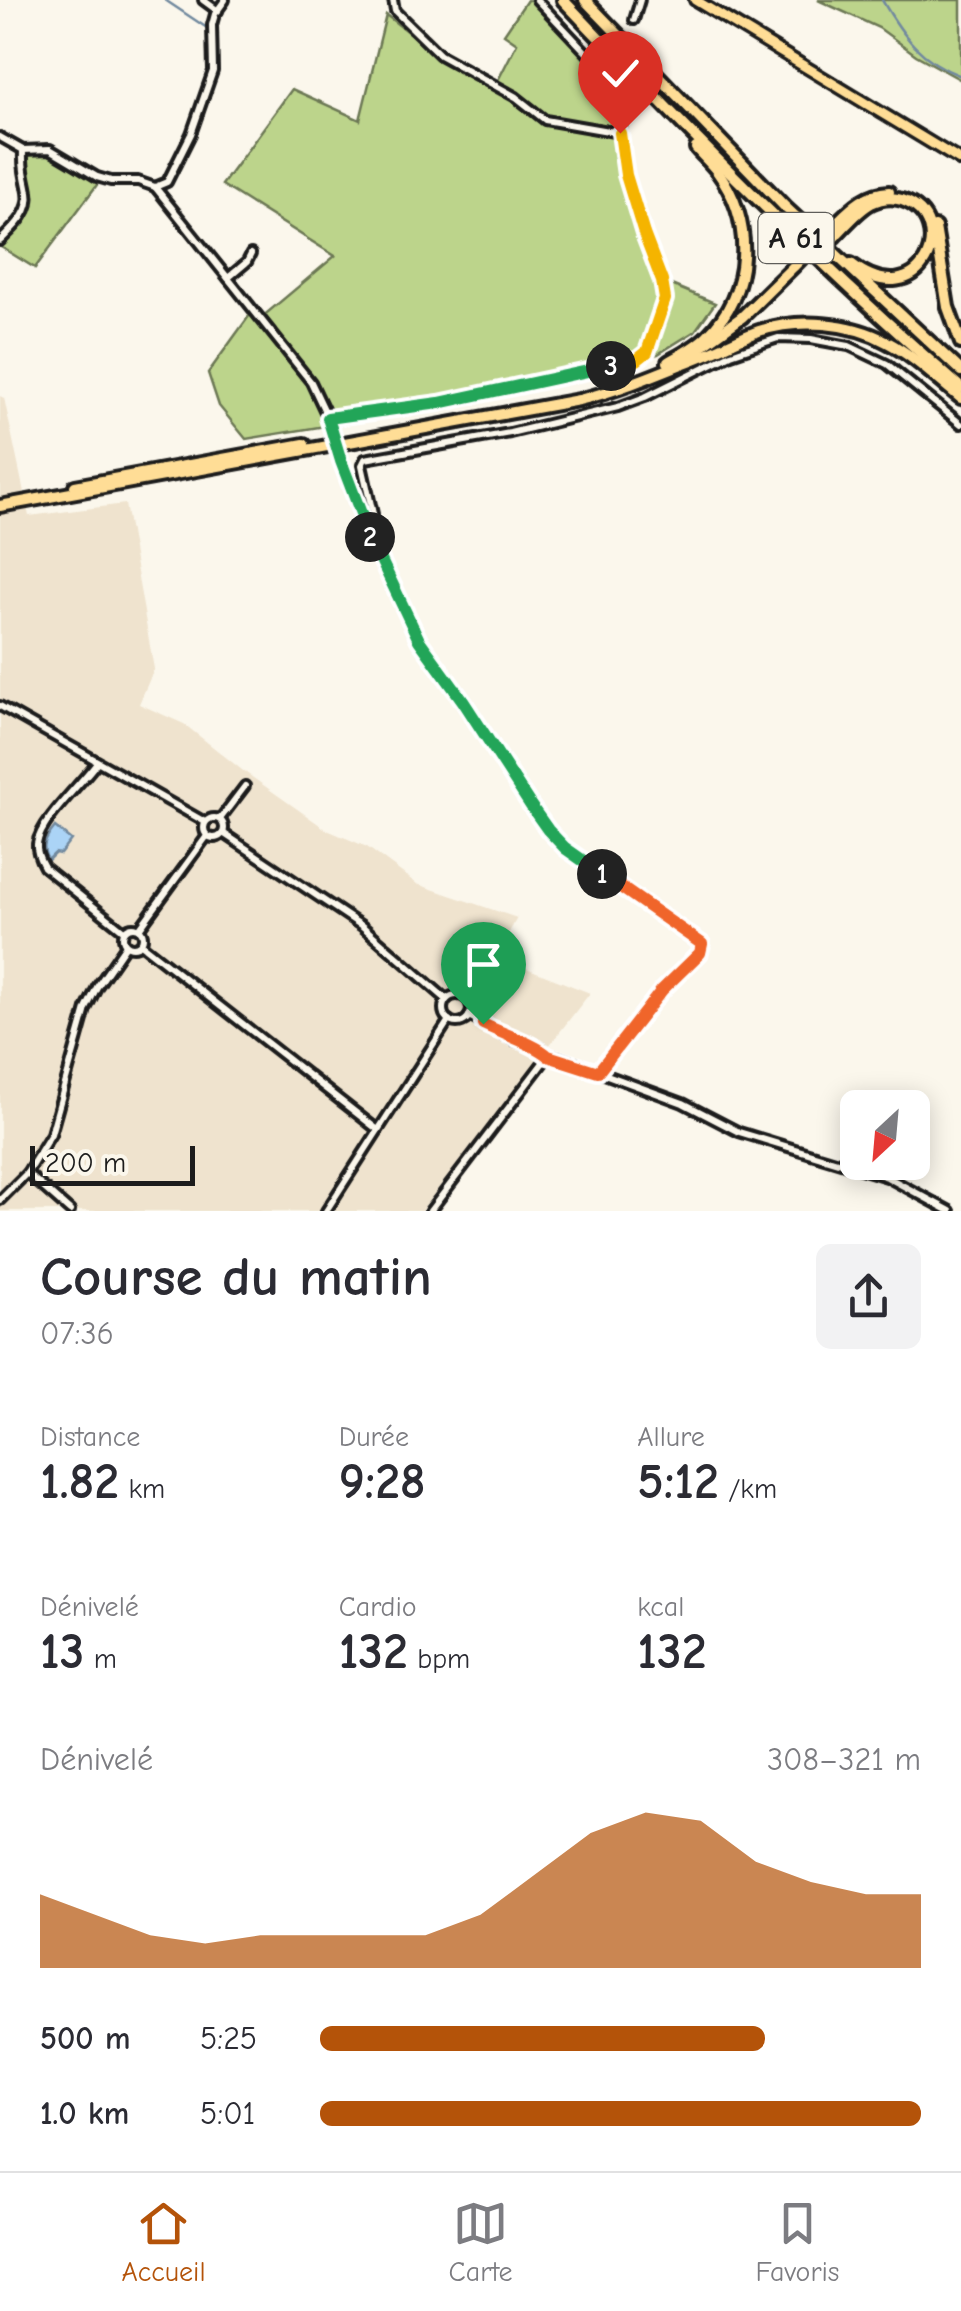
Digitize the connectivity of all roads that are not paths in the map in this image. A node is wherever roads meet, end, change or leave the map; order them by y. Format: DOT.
graph roads {
  1 [pos="204,0"];
  2 [pos="225,0"];
  3 [pos="392,0"];
  4 [pos="538,0"];
  5 [pos="563,0"];
  6 [pos="585,0"];
  7 [pos="640,0"];
  8 [pos="695,0"];
  9 [pos="218,11"];
  10 [pos="634,20"];
  11 [pos="639,80"];
  12 [pos="620,133"];
  13 [pos="0,137"];
  14 [pos="23,150"];
  15 [pos="961,162"];
  16 [pos="155,187"];
  17 [pos="833,232"];
  18 [pos="0,242"];
  19 [pos="826,247"];
  20 [pos="251,254"];
  21 [pos="228,278"];
  22 [pos="961,343"];
  23 [pos="674,363"];
  24 [pos="961,371"];
  25 [pos="961,388"];
  26 [pos="961,398"];
  27 [pos="328,418"];
  28 [pos="961,424"];
  29 [pos="0,503"];
  30 [pos="370,538"];
  31 [pos="0,706"];
  32 [pos="97,762"];
  33 [pos="245,786"];
  34 [pos="220,819"];
  35 [pos="205,822"];
  36 [pos="224,833"];
  37 [pos="207,836"];
  38 [pos="140,929"];
  39 [pos="124,932"];
  40 [pos="142,944"];
  41 [pos="126,945"];
  42 [pos="446,999"];
  43 [pos="469,1016"];
  44 [pos="449,1020"];
  45 [pos="548,1056"];
  46 [pos="598,1072"];
  47 [pos="378,1130"];
  48 [pos="27,1173"];
  49 [pos="0,1200"];
  50 [pos="70,1211"];
  51 [pos="326,1211"];
  52 [pos="430,1211"];
  53 [pos="950,1211"];
  1 -- 9 [label="street"];
  2 -- 9 [label="street"];
  3 -- 12 [label="street"];
  4 -- 12 [label="street"];
  5 -- 11 [label="highway, A 61"];
  6 -- 19 [label="highway, A 61"];
  7 -- 10 [label="street"];
  8 -- 15 [label="main road"];
  9 -- 16 [label="street"];
  11 -- 23 [label="highway"];
  11 -- 25 [label="highway, A 61"];
  12 -- 27 [label="street"];
  13 -- 14 [label="street"];
  14 -- 16 [label="street"];
  14 -- 18 [label="street"];
  16 -- 21 [label="street"];
  17 -- 19 [label="highway"];
  17 -- 22 [label="highway"];
  17 -- 23 [label="highway, bridge"];
  19 -- 24 [label="highway, A 61"];
  20 -- 21 [label="street"];
  21 -- 27 [label="street"];
  23 -- 26 [label="highway"];
  23 -- 29 [label="highway"];
  27 -- 30 [label="street, bridge"];
  28 -- 30 [label="street"];
  30 -- 46 [label="street"];
  31 -- 32 [label="street"];
  32 -- 35 [label="street"];
  32 -- 39 [label="street"];
  33 -- 34 [label="street"];
  34 -- 35 [label="street"];
  34 -- 36 [label="street"];
  35 -- 37 [label="street"];
  36 -- 37 [label="street"];
  36 -- 42 [label="street"];
  37 -- 38 [label="street"];
  38 -- 39 [label="street"];
  38 -- 40 [label="street"];
  39 -- 41 [label="street"];
  40 -- 41 [label="street"];
  40 -- 47 [label="street"];
  41 -- 48 [label="street"];
  42 -- 43 [label="street"];
  42 -- 44 [label="street"];
  43 -- 44 [label="street"];
  43 -- 45 [label="street"];
  44 -- 47 [label="street"];
  45 -- 46 [label="street"];
  45 -- 52 [label="street"];
  46 -- 53 [label="street"];
  47 -- 51 [label="street"];
  48 -- 49 [label="street"];
  48 -- 50 [label="street"];
}
